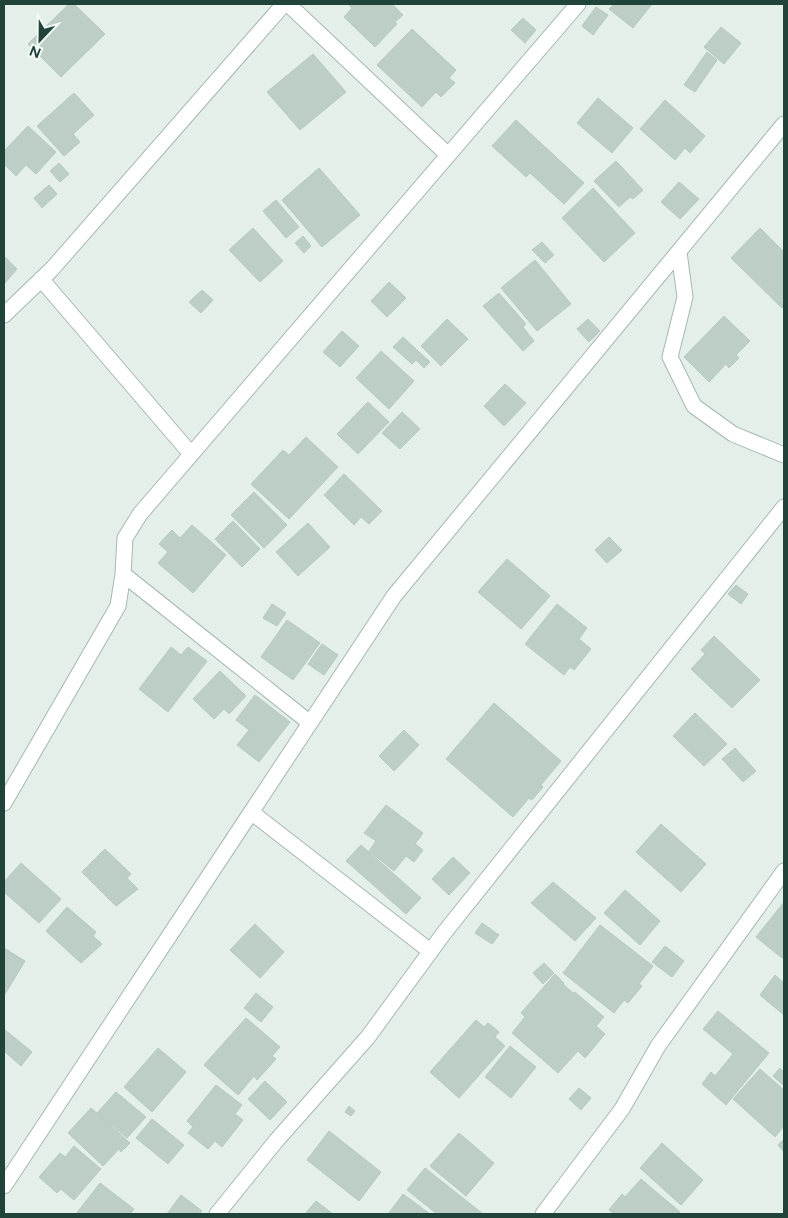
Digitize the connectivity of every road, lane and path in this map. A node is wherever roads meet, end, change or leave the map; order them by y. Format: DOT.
graph roads {
  1 [pos="284,4"];
  2 [pos="288,4"];
  3 [pos="578,4"];
  4 [pos="784,124"];
  5 [pos="448,155"];
  6 [pos="679,252"];
  7 [pos="41,279"];
  8 [pos="4,315"];
  9 [pos="191,454"];
  10 [pos="784,455"];
  11 [pos="784,507"];
  12 [pos="124,574"];
  13 [pos="310,723"];
  14 [pos="4,803"];
  15 [pos="251,812"];
  16 [pos="784,871"];
  17 [pos="430,951"];
  18 [pos="4,1186"];
  19 [pos="217,1214"];
  20 [pos="543,1214"];
  1 -- 7 [label="street"];
  2 -- 5 [label="street"];
  3 -- 5 [label="street"];
  4 -- 6 [label="street"];
  5 -- 9 [label="street"];
  6 -- 10 [label="street"];
  6 -- 13 [label="street"];
  7 -- 8 [label="street"];
  7 -- 9 [label="street"];
  9 -- 12 [label="street"];
  11 -- 17 [label="street"];
  12 -- 13 [label="street"];
  12 -- 14 [label="street"];
  13 -- 15 [label="street"];
  15 -- 17 [label="street"];
  15 -- 18 [label="street"];
  16 -- 20 [label="street"];
  17 -- 19 [label="street"];
}
